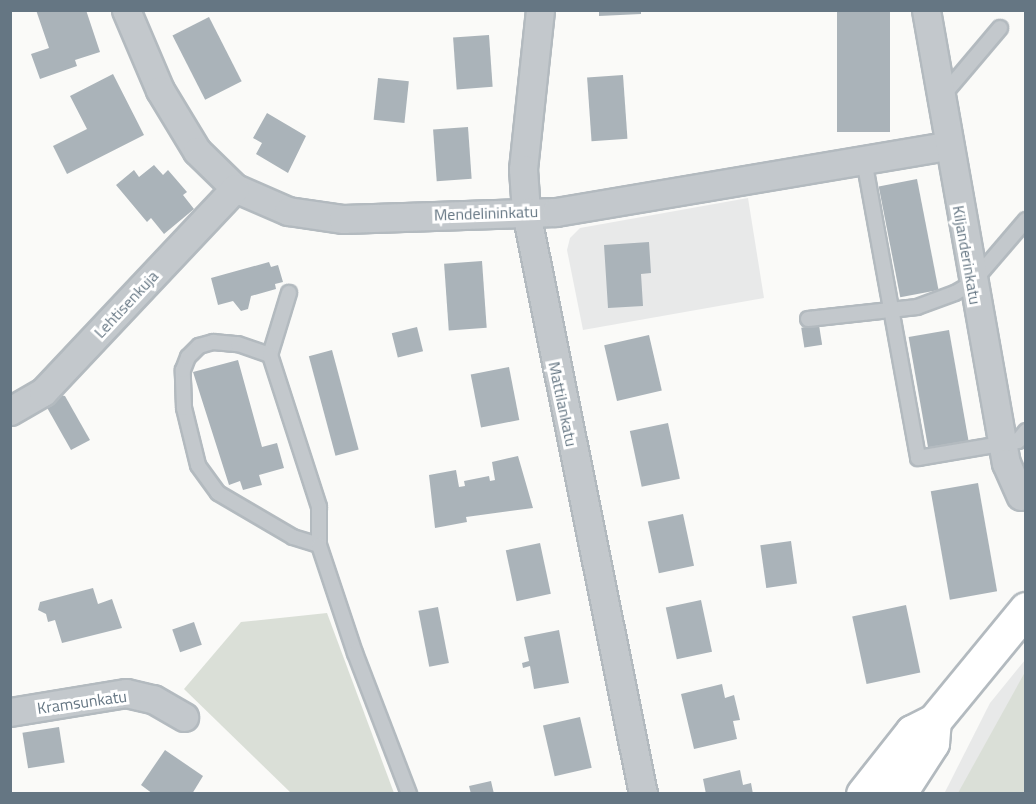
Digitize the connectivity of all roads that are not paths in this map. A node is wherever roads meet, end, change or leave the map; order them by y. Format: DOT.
graph roads {
  1 [pos="126,10"];
  2 [pos="540,10"];
  3 [pos="926,10"];
  4 [pos="1000,28"];
  5 [pos="940,99"];
  6 [pos="948,146"];
  7 [pos="864,160"];
  8 [pos="235,188"];
  9 [pos="526,212"];
  10 [pos="1026,220"];
  11 [pos="972,283"];
  12 [pos="289,293"];
  13 [pos="891,310"];
  14 [pos="808,319"];
  15 [pos="270,356"];
  16 [pos="10,411"];
  17 [pos="1014,437"];
  18 [pos="1021,496"];
  19 [pos="319,545"];
  20 [pos="1026,609"];
  21 [pos="10,712"];
  22 [pos="184,717"];
  23 [pos="934,721"];
  24 [pos="409,794"];
  25 [pos="643,794"];
  26 [pos="863,794"];
  27 [pos="899,794"];
  1 -- 8 [label="street, Mendelininkatu"];
  2 -- 9 [label="street, Mattilankatu"];
  3 -- 5 [label="street, Kiljanderinkatu"];
  4 -- 5 [label="lane"];
  5 -- 6 [label="street, Kiljanderinkatu"];
  6 -- 7 [label="street, Mendelininkatu"];
  6 -- 11 [label="street, Kiljanderinkatu"];
  7 -- 9 [label="street, Mendelininkatu"];
  7 -- 13 [label="lane"];
  8 -- 9 [label="street, Mendelininkatu"];
  8 -- 16 [label="street, Lehtisenkuja"];
  9 -- 25 [label="street, Mattilankatu"];
  10 -- 11 [label="lane"];
  11 -- 13 [label="lane"];
  11 -- 17 [label="street, Kiljanderinkatu"];
  12 -- 15 [label="lane"];
  13 -- 14 [label="lane"];
  13 -- 17 [label="lane"];
  15 -- 19 [label="lane"];
  15 -- 19 [label="lane"];
  17 -- 18 [label="street, Kiljanderinkatu"];
  19 -- 24 [label="lane"];
  20 -- 23 [label="main road"];
  21 -- 22 [label="street, Kramsunkatu"];
  23 -- 26 [label="main road"];
  23 -- 27 [label="main road"];
}
